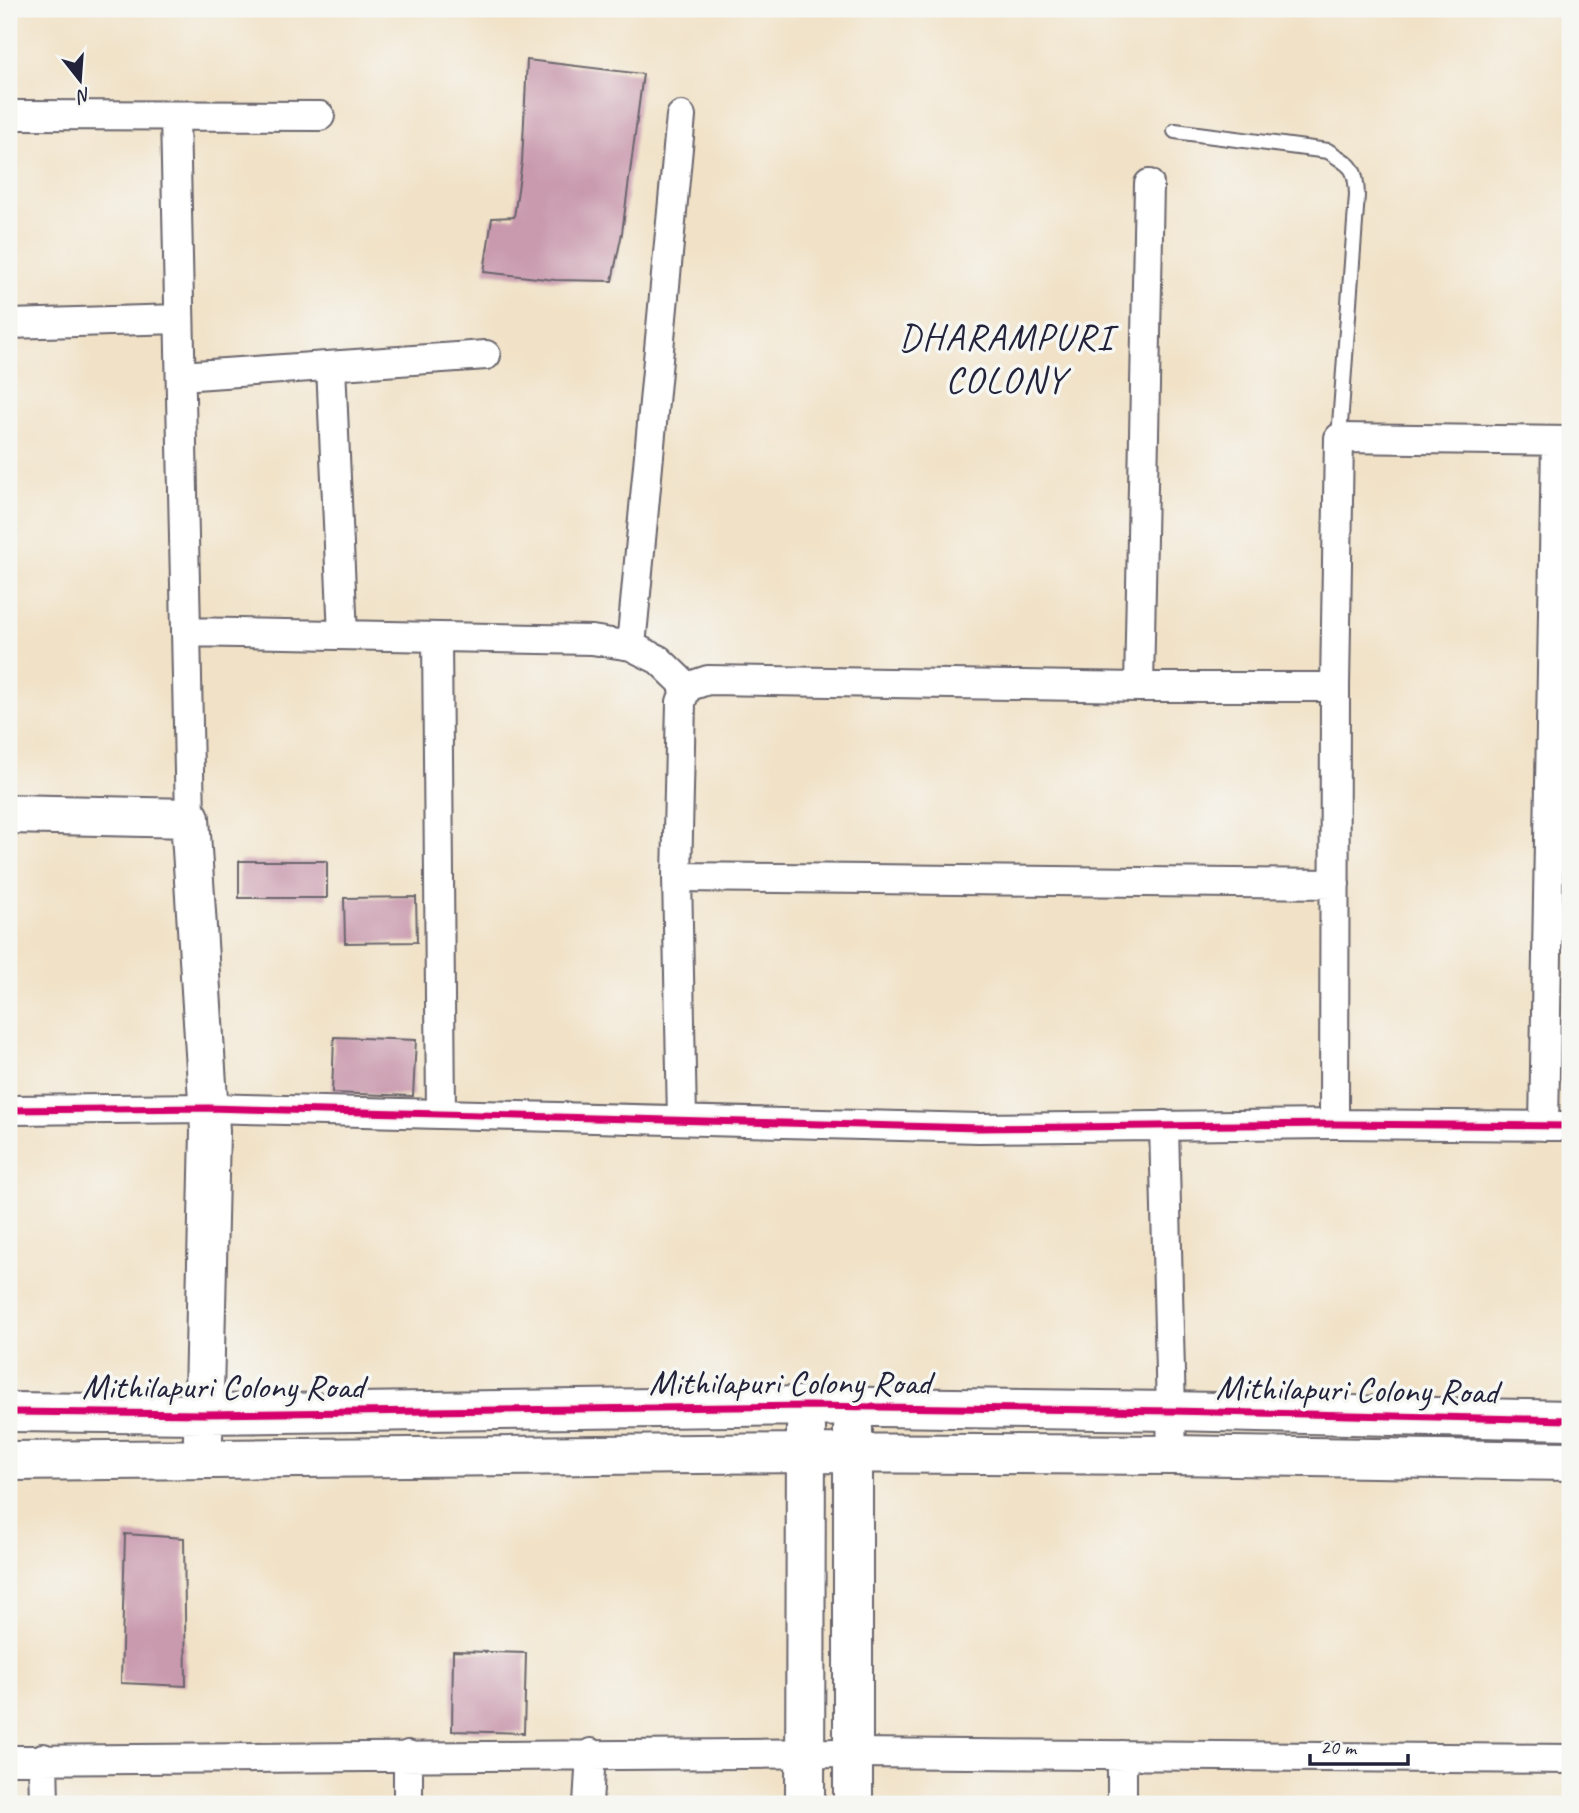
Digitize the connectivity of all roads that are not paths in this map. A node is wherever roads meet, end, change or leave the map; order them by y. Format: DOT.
graph roads {
  1 [pos="9,115"];
  2 [pos="175,116"];
  3 [pos="320,116"];
  4 [pos="681,116"];
  5 [pos="1175,131"];
  6 [pos="1149,184"];
  7 [pos="179,319"];
  8 [pos="9,324"];
  9 [pos="486,355"];
  10 [pos="331,366"];
  11 [pos="181,376"];
  12 [pos="1339,438"];
  13 [pos="1563,441"];
  14 [pos="186,632"];
  15 [pos="343,635"];
  16 [pos="437,637"];
  17 [pos="631,646"];
  18 [pos="687,687"];
  19 [pos="1139,687"];
  20 [pos="1335,687"];
  21 [pos="1561,725"];
  22 [pos="9,814"];
  23 [pos="190,818"];
  24 [pos="677,877"];
  25 [pos="1335,884"];
  26 [pos="1559,930"];
  27 [pos="208,1108"];
  28 [pos="9,1110"];
  29 [pos="441,1114"];
  30 [pos="682,1119"];
  31 [pos="1334,1124"];
  32 [pos="1164,1125"];
  33 [pos="1557,1126"];
  34 [pos="806,1406"];
  35 [pos="853,1408"];
  36 [pos="1172,1411"];
  37 [pos="9,1412"];
  38 [pos="204,1414"];
  39 [pos="1570,1420"];
  40 [pos="806,1453"];
  41 [pos="853,1454"];
  42 [pos="1172,1455"];
  43 [pos="202,1460"];
  44 [pos="9,1461"];
  45 [pos="1570,1461"];
  46 [pos="591,1753"];
  47 [pos="806,1753"];
  48 [pos="853,1753"];
  49 [pos="408,1755"];
  50 [pos="1122,1755"];
  51 [pos="43,1758"];
  52 [pos="1570,1759"];
  53 [pos="9,1760"];
  54 [pos="44,1804"];
  55 [pos="408,1804"];
  56 [pos="588,1804"];
  57 [pos="805,1804"];
  58 [pos="853,1804"];
  59 [pos="1122,1804"];
  1 -- 2 [label="street"];
  2 -- 3 [label="street"];
  2 -- 7 [label="street"];
  4 -- 17 [label="street"];
  5 -- 12 [label="lane"];
  6 -- 19 [label="street"];
  7 -- 8 [label="street"];
  7 -- 11 [label="street"];
  9 -- 10 [label="street"];
  10 -- 11 [label="street"];
  10 -- 15 [label="street"];
  11 -- 14 [label="street"];
  12 -- 13 [label="street"];
  12 -- 20 [label="street"];
  13 -- 21 [label="street"];
  14 -- 15 [label="street"];
  14 -- 23 [label="street"];
  15 -- 16 [label="street"];
  16 -- 17 [label="street"];
  16 -- 29 [label="street"];
  17 -- 18 [label="street"];
  18 -- 19 [label="street"];
  18 -- 24 [label="street"];
  19 -- 20 [label="street"];
  20 -- 25 [label="street"];
  21 -- 26 [label="street"];
  22 -- 23 [label="street"];
  23 -- 27 [label="street"];
  24 -- 25 [label="street"];
  24 -- 30 [label="street"];
  25 -- 31 [label="street"];
  26 -- 33 [label="street"];
  27 -- 28 [label="street"];
  27 -- 29 [label="street"];
  27 -- 38 [label="street"];
  29 -- 30 [label="street"];
  30 -- 32 [label="street"];
  31 -- 32 [label="street"];
  31 -- 33 [label="street"];
  32 -- 36 [label="street"];
  34 -- 35 [label="street, Mithilapuri Colony Road"];
  34 -- 38 [label="street, Mithilapuri Colony Road"];
  34 -- 40 [label="street"];
  35 -- 36 [label="street, Mithilapuri Colony Road"];
  35 -- 41 [label="street"];
  36 -- 39 [label="street, Mithilapuri Colony Road"];
  36 -- 42 [label="street"];
  37 -- 38 [label="street, Mithilapuri Colony Road"];
  38 -- 43 [label="street"];
  40 -- 41 [label="street, Mithilapuri Colony Road"];
  40 -- 43 [label="street, Mithilapuri Colony Road"];
  40 -- 47 [label="street"];
  41 -- 42 [label="street, Mithilapuri Colony Road"];
  41 -- 48 [label="street"];
  42 -- 45 [label="street, Mithilapuri Colony Road"];
  43 -- 44 [label="street, Mithilapuri Colony Road"];
  46 -- 47 [label="street"];
  46 -- 49 [label="street"];
  46 -- 56 [label="street"];
  47 -- 48 [label="street"];
  47 -- 57 [label="street"];
  48 -- 50 [label="street"];
  48 -- 58 [label="street"];
  49 -- 51 [label="street"];
  49 -- 55 [label="street"];
  50 -- 52 [label="street"];
  50 -- 59 [label="street"];
  51 -- 53 [label="street"];
  51 -- 54 [label="street"];
}
